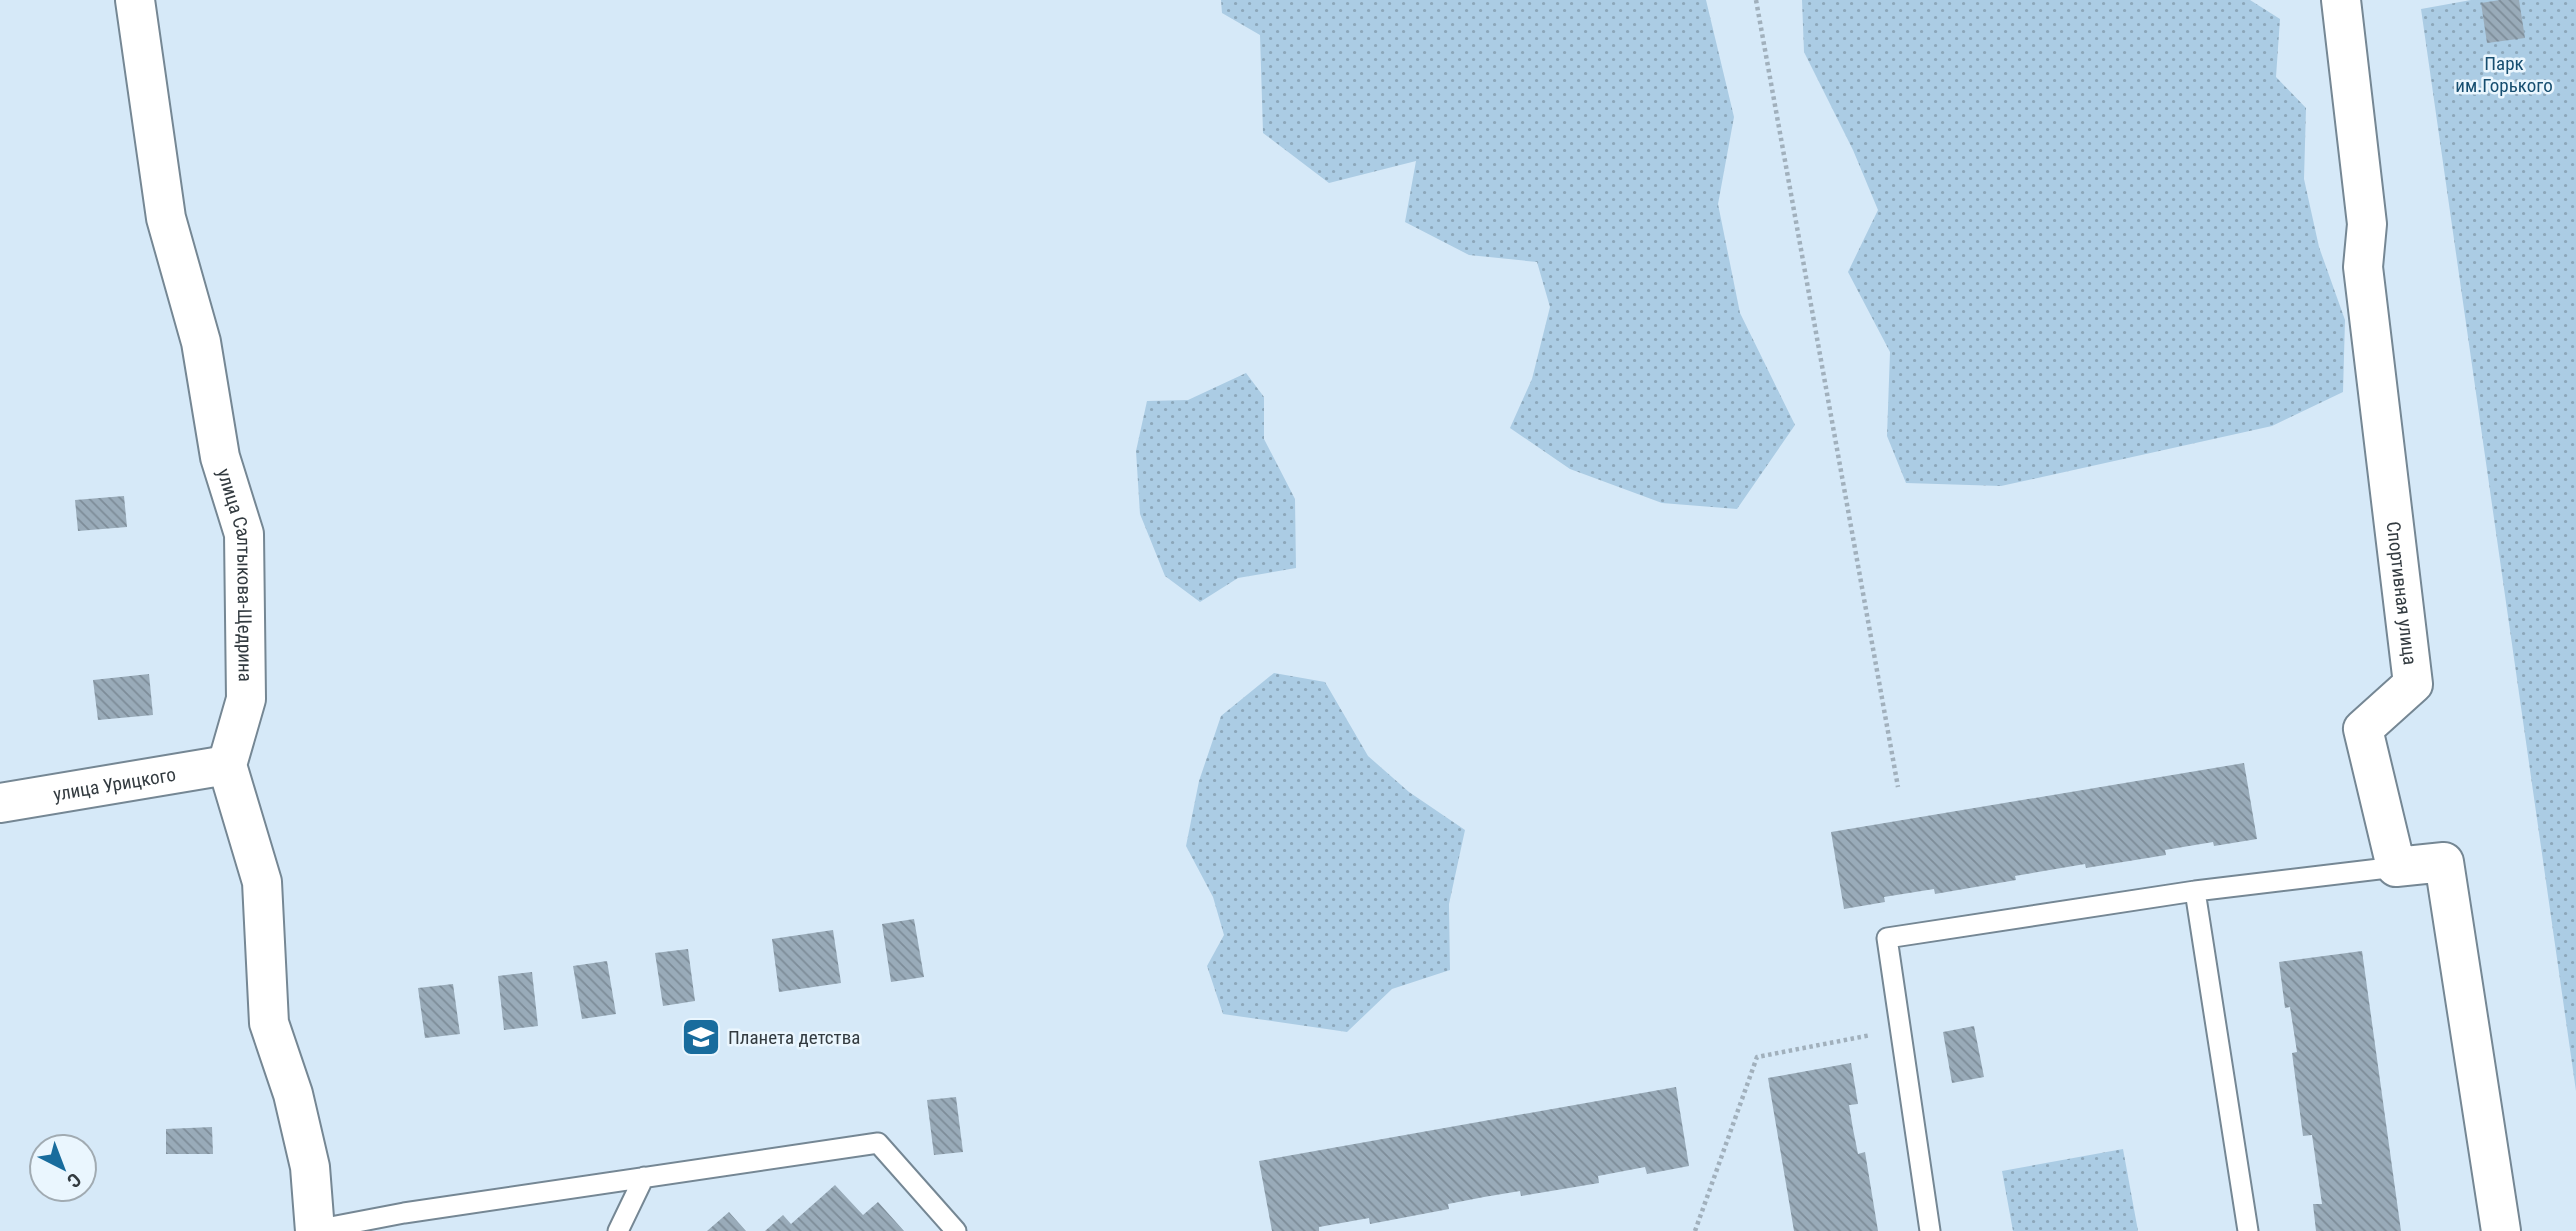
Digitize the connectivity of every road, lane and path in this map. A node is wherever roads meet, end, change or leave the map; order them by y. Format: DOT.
graph roads {
  1 [pos="135,0"];
  2 [pos="1756,0"];
  3 [pos="2341,0"];
  4 [pos="227,765"];
  5 [pos="1898,787"];
  6 [pos="0,803"];
  7 [pos="2396,867"];
  8 [pos="2195,891"];
  9 [pos="1899,1030"];
  10 [pos="644,1177"];
  11 [pos="315,1231"];
  12 [pos="618,1231"];
  13 [pos="956,1231"];
  14 [pos="1695,1231"];
  15 [pos="1930,1231"];
  16 [pos="2248,1231"];
  17 [pos="2501,1231"];
  1 -- 4 [label="street, улица Салтыкова-Щедрина"];
  2 -- 5 [label="path"];
  3 -- 7 [label="street, Спортивная улица"];
  4 -- 6 [label="street, улица Урицкого"];
  4 -- 11 [label="street"];
  7 -- 8 [label="lane"];
  7 -- 17 [label="street"];
  8 -- 9 [label="lane"];
  8 -- 16 [label="lane"];
  9 -- 14 [label="path"];
  9 -- 15 [label="lane"];
  10 -- 11 [label="lane"];
  10 -- 12 [label="lane"];
  10 -- 13 [label="lane"];
}
